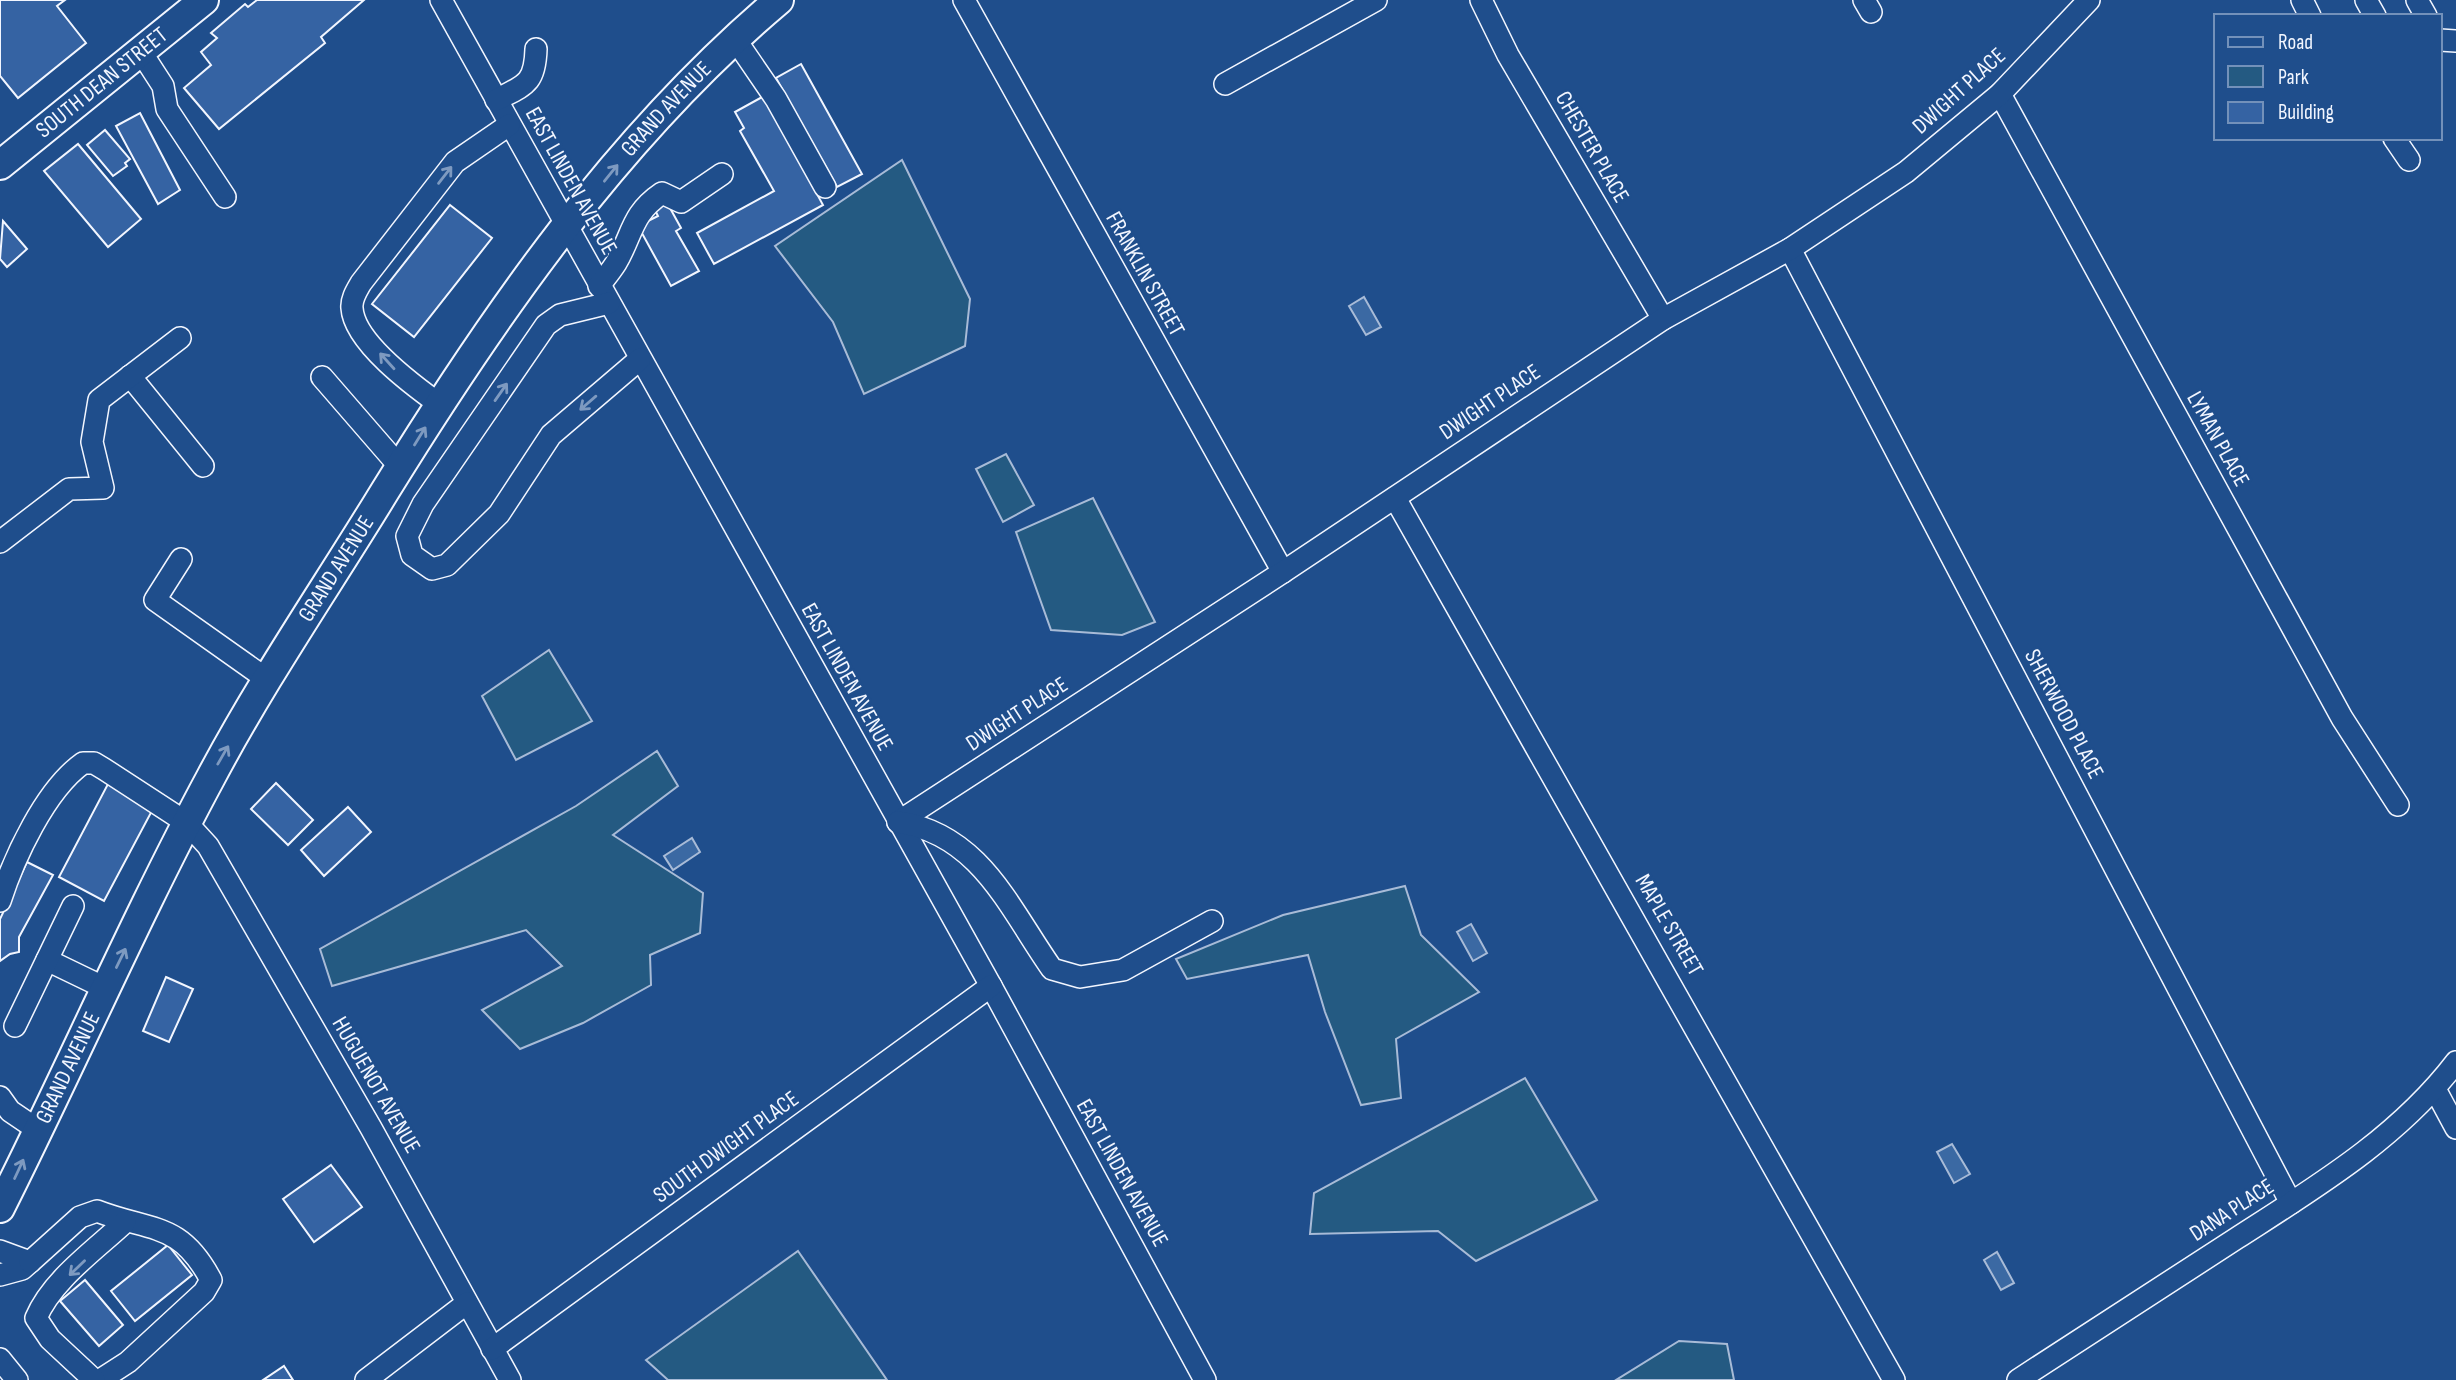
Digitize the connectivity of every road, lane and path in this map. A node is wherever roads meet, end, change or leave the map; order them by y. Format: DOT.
graph roads {
  1 [pos="204,0"];
  2 [pos="441,0"];
  3 [pos="779,0"];
  4 [pos="964,0"];
  5 [pos="1376,0"];
  6 [pos="1481,0"];
  7 [pos="2084,2"];
  8 [pos="735,38"];
  9 [pos="537,49"];
  10 [pos="141,52"];
  11 [pos="1224,84"];
  12 [pos="2000,94"];
  13 [pos="495,100"];
  14 [pos="509,125"];
  15 [pos="2395,140"];
  16 [pos="2409,160"];
  17 [pos="0,165"];
  18 [pos="722,173"];
  19 [pos="825,187"];
  20 [pos="225,197"];
  21 [pos="567,227"];
  22 [pos="1790,248"];
  23 [pos="604,294"];
  24 [pos="1663,319"];
  25 [pos="180,338"];
  26 [pos="640,359"];
  27 [pos="130,376"];
  28 [pos="322,377"];
  29 [pos="439,404"];
  30 [pos="203,466"];
  31 [pos="400,467"];
  32 [pos="1395,498"];
  33 [pos="0,542"];
  34 [pos="181,559"];
  35 [pos="1283,572"];
  36 [pos="268,680"];
  37 [pos="2398,804"];
  38 [pos="898,822"];
  39 [pos="187,824"];
  40 [pos="0,901"];
  41 [pos="73,906"];
  42 [pos="1212,921"];
  43 [pos="47,960"];
  44 [pos="991,986"];
  45 [pos="106,988"];
  46 [pos="15,1026"];
  47 [pos="2456,1062"];
  48 [pos="2435,1089"];
  49 [pos="0,1097"];
  50 [pos="2456,1128"];
  51 [pos="38,1129"];
  52 [pos="2291,1203"];
  53 [pos="0,1208"];
  54 [pos="125,1222"];
  55 [pos="0,1251"];
  56 [pos="30,1262"];
  57 [pos="0,1275"];
  58 [pos="467,1303"];
  59 [pos="492,1349"];
  60 [pos="0,1359"];
  61 [pos="17,1380"];
  62 [pos="94,1380"];
  63 [pos="100,1380"];
  64 [pos="366,1380"];
  65 [pos="510,1380"];
  66 [pos="1205,1380"];
  67 [pos="1894,1380"];
  68 [pos="2018,1380"];
  1 -- 10 [label="main road, SOUTH DEAN STREET"];
  2 -- 13 [label="street, EAST LINDEN AVENUE"];
  3 -- 8 [label="main road, GRAND AVENUE"];
  4 -- 35 [label="street, FRANKLIN STREET"];
  5 -- 11 [label="street"];
  6 -- 24 [label="street, CHESTER PLACE"];
  7 -- 12 [label="street, DWIGHT PLACE"];
  8 -- 19 [label="street"];
  21 -- 8 [label="main road, GRAND AVENUE, one-way"];
  9 -- 13 [label="street"];
  10 -- 17 [label="main road, SOUTH DEAN STREET"];
  10 -- 20 [label="street"];
  12 -- 22 [label="street, DWIGHT PLACE"];
  12 -- 37 [label="street, LYMAN PLACE"];
  13 -- 14 [label="street, EAST LINDEN AVENUE"];
  14 -- 21 [label="street, EAST LINDEN AVENUE"];
  29 -- 14 [label="street, one-way"];
  15 -- 16 [label="street"];
  18 -- 23 [label="street"];
  21 -- 23 [label="street, EAST LINDEN AVENUE"];
  21 -- 29 [label="main road, GRAND AVENUE"];
  22 -- 24 [label="street, DWIGHT PLACE"];
  22 -- 52 [label="street, SHERWOOD PLACE"];
  23 -- 26 [label="street, EAST LINDEN AVENUE"];
  26 -- 23 [label="street, one-way"];
  24 -- 32 [label="street, DWIGHT PLACE"];
  25 -- 27 [label="street"];
  26 -- 38 [label="street, EAST LINDEN AVENUE"];
  27 -- 30 [label="street"];
  27 -- 33 [label="street"];
  28 -- 31 [label="street"];
  31 -- 29 [label="main road, GRAND AVENUE, one-way"];
  31 -- 36 [label="main road, GRAND AVENUE"];
  32 -- 35 [label="street, DWIGHT PLACE"];
  32 -- 67 [label="street, MAPLE STREET"];
  34 -- 36 [label="street"];
  35 -- 38 [label="street, DWIGHT PLACE"];
  39 -- 36 [label="main road, GRAND AVENUE, one-way"];
  38 -- 42 [label="street"];
  38 -- 44 [label="street, EAST LINDEN AVENUE"];
  39 -- 40 [label="street, HUGUENOT AVENUE"];
  45 -- 39 [label="main road, GRAND AVENUE, one-way"];
  39 -- 58 [label="street, HUGUENOT AVENUE"];
  41 -- 43 [label="street"];
  43 -- 45 [label="street"];
  43 -- 46 [label="street"];
  44 -- 59 [label="street, SOUTH DWIGHT PLACE"];
  44 -- 66 [label="street, EAST LINDEN AVENUE"];
  45 -- 51 [label="main road, GRAND AVENUE"];
  47 -- 48 [label="street, DANA PLACE"];
  48 -- 50 [label="street"];
  48 -- 52 [label="street, DANA PLACE"];
  49 -- 51 [label="street"];
  53 -- 51 [label="main road, GRAND AVENUE, one-way"];
  52 -- 68 [label="street, DANA PLACE"];
  54 -- 56 [label="street"];
  54 -- 62 [label="street, one-way"];
  54 -- 63 [label="street"];
  55 -- 56 [label="street"];
  56 -- 57 [label="street"];
  58 -- 59 [label="street, HUGUENOT AVENUE"];
  58 -- 64 [label="street"];
  59 -- 65 [label="street, HUGUENOT AVENUE"];
  60 -- 61 [label="street"];
}
